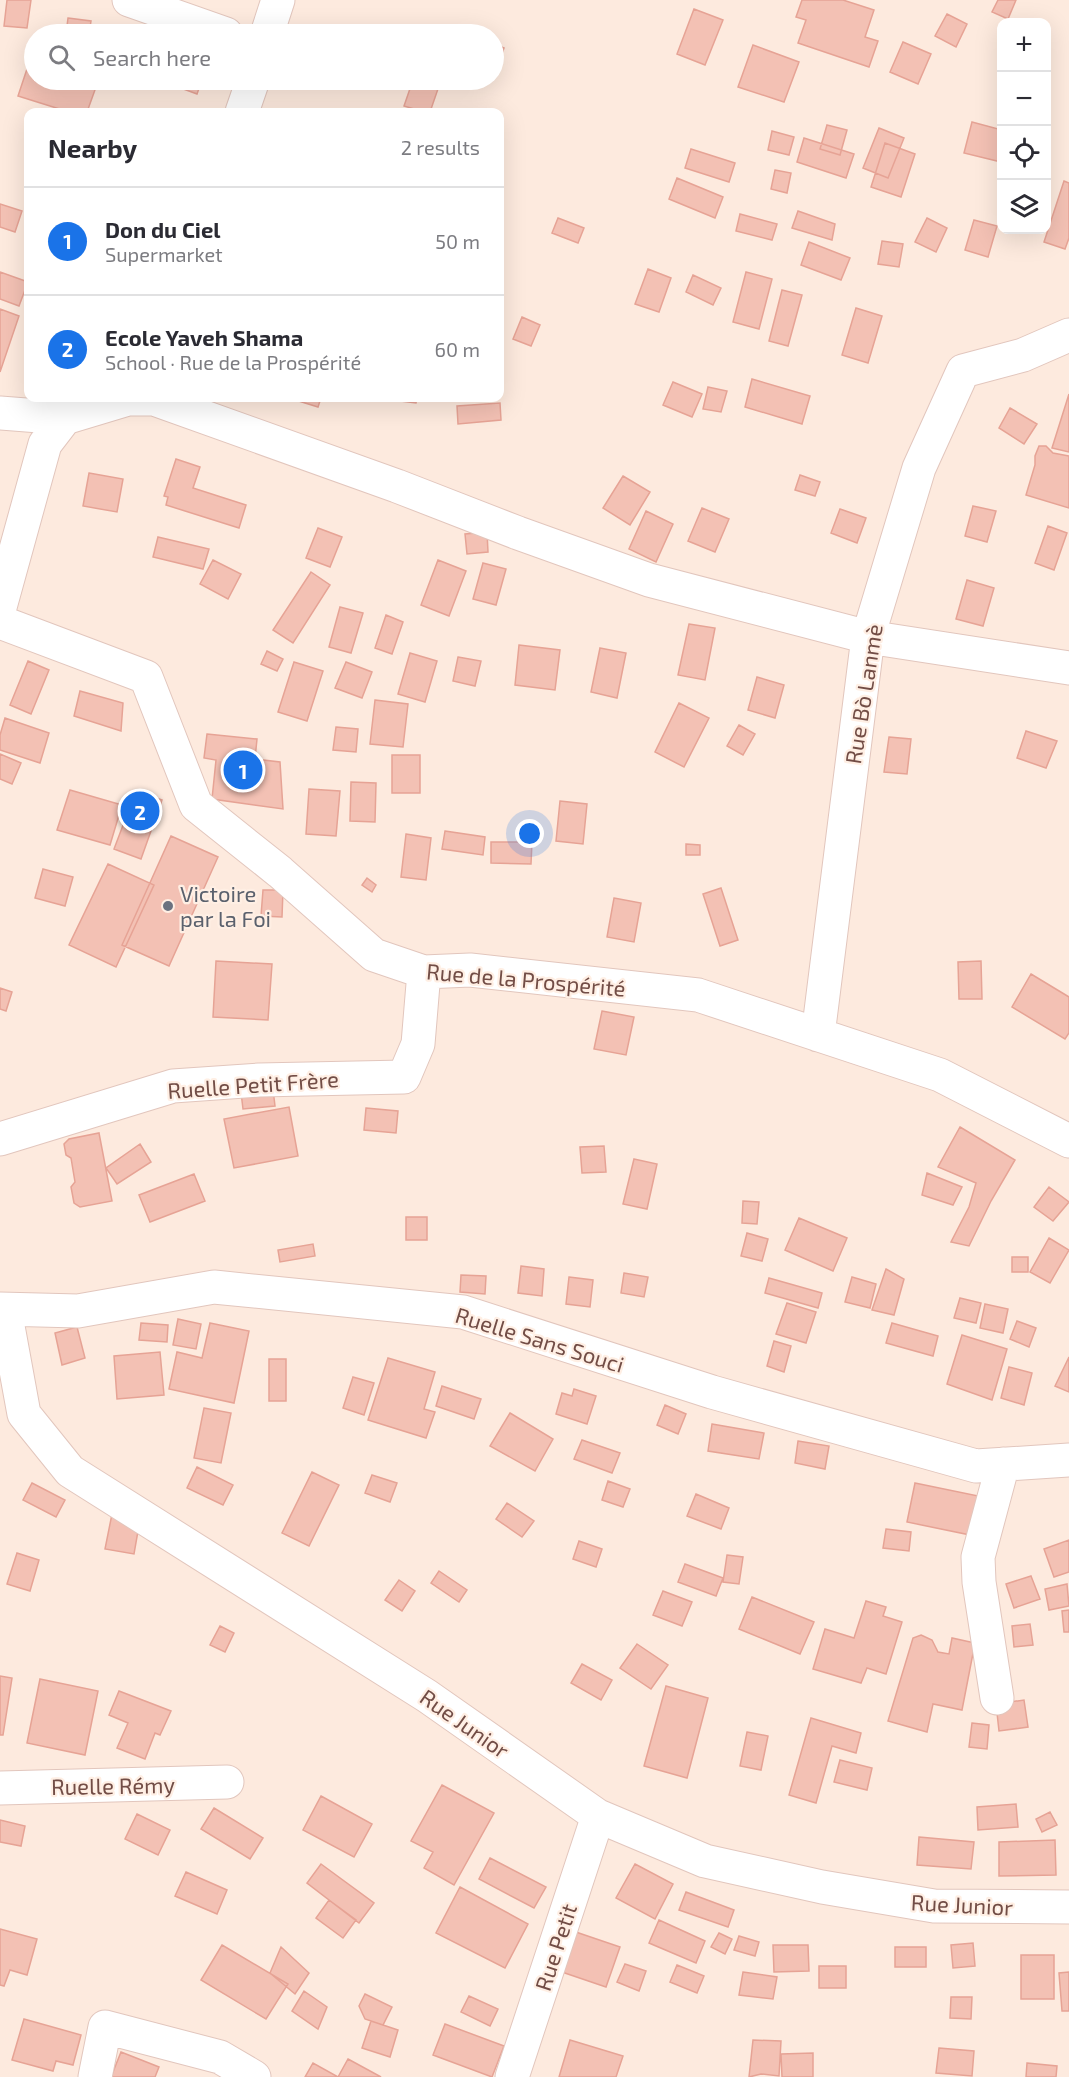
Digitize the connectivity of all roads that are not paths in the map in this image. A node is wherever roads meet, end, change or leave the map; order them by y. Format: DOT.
graph roads {
  1 [pos="129,0"];
  2 [pos="278,0"];
  3 [pos="197,24"];
  4 [pos="270,24"];
  5 [pos="250,90"];
  6 [pos="243,108"];
  7 [pos="1069,335"];
  8 [pos="111,402"];
  9 [pos="162,402"];
  10 [pos="77,408"];
  11 [pos="0,413"];
  12 [pos="0,607"];
  13 [pos="0,622"];
  14 [pos="868,637"];
  15 [pos="1069,668"];
  16 [pos="424,972"];
  17 [pos="818,1035"];
  18 [pos="0,1139"];
  19 [pos="1069,1141"];
  20 [pos="3,1309"];
  21 [pos="1069,1460"];
  22 [pos="1003,1464"];
  23 [pos="997,1698"];
  24 [pos="227,1782"];
  25 [pos="0,1788"];
  26 [pos="598,1816"];
  27 [pos="1069,1907"];
  28 [pos="95,2077"];
  29 [pos="254,2077"];
  30 [pos="512,2077"];
  1 -- 3 [label="street"];
  2 -- 4 [label="street"];
  5 -- 6 [label="street"];
  7 -- 14 [label="street, Rue Bò Lanmè"];
  8 -- 10 [label="street"];
  9 -- 14 [label="street"];
  10 -- 11 [label="street"];
  10 -- 12 [label="street"];
  13 -- 16 [label="street, Rue de la Prospérité"];
  14 -- 15 [label="street"];
  14 -- 17 [label="street, Rue Bò Lanmè"];
  16 -- 17 [label="street, Rue de la Prospérité"];
  16 -- 18 [label="street, Ruelle Petit Frère"];
  17 -- 19 [label="street, Rue de la Prospérité"];
  20 -- 22 [label="street, Ruelle Sans Souci"];
  20 -- 26 [label="street, Rue Junior"];
  21 -- 22 [label="street, Ruelle Sans Souci"];
  22 -- 23 [label="street"];
  24 -- 25 [label="street, Ruelle Rémy"];
  26 -- 27 [label="street, Rue Junior"];
  26 -- 30 [label="street, Rue Petit"];
  28 -- 29 [label="street"];
}
